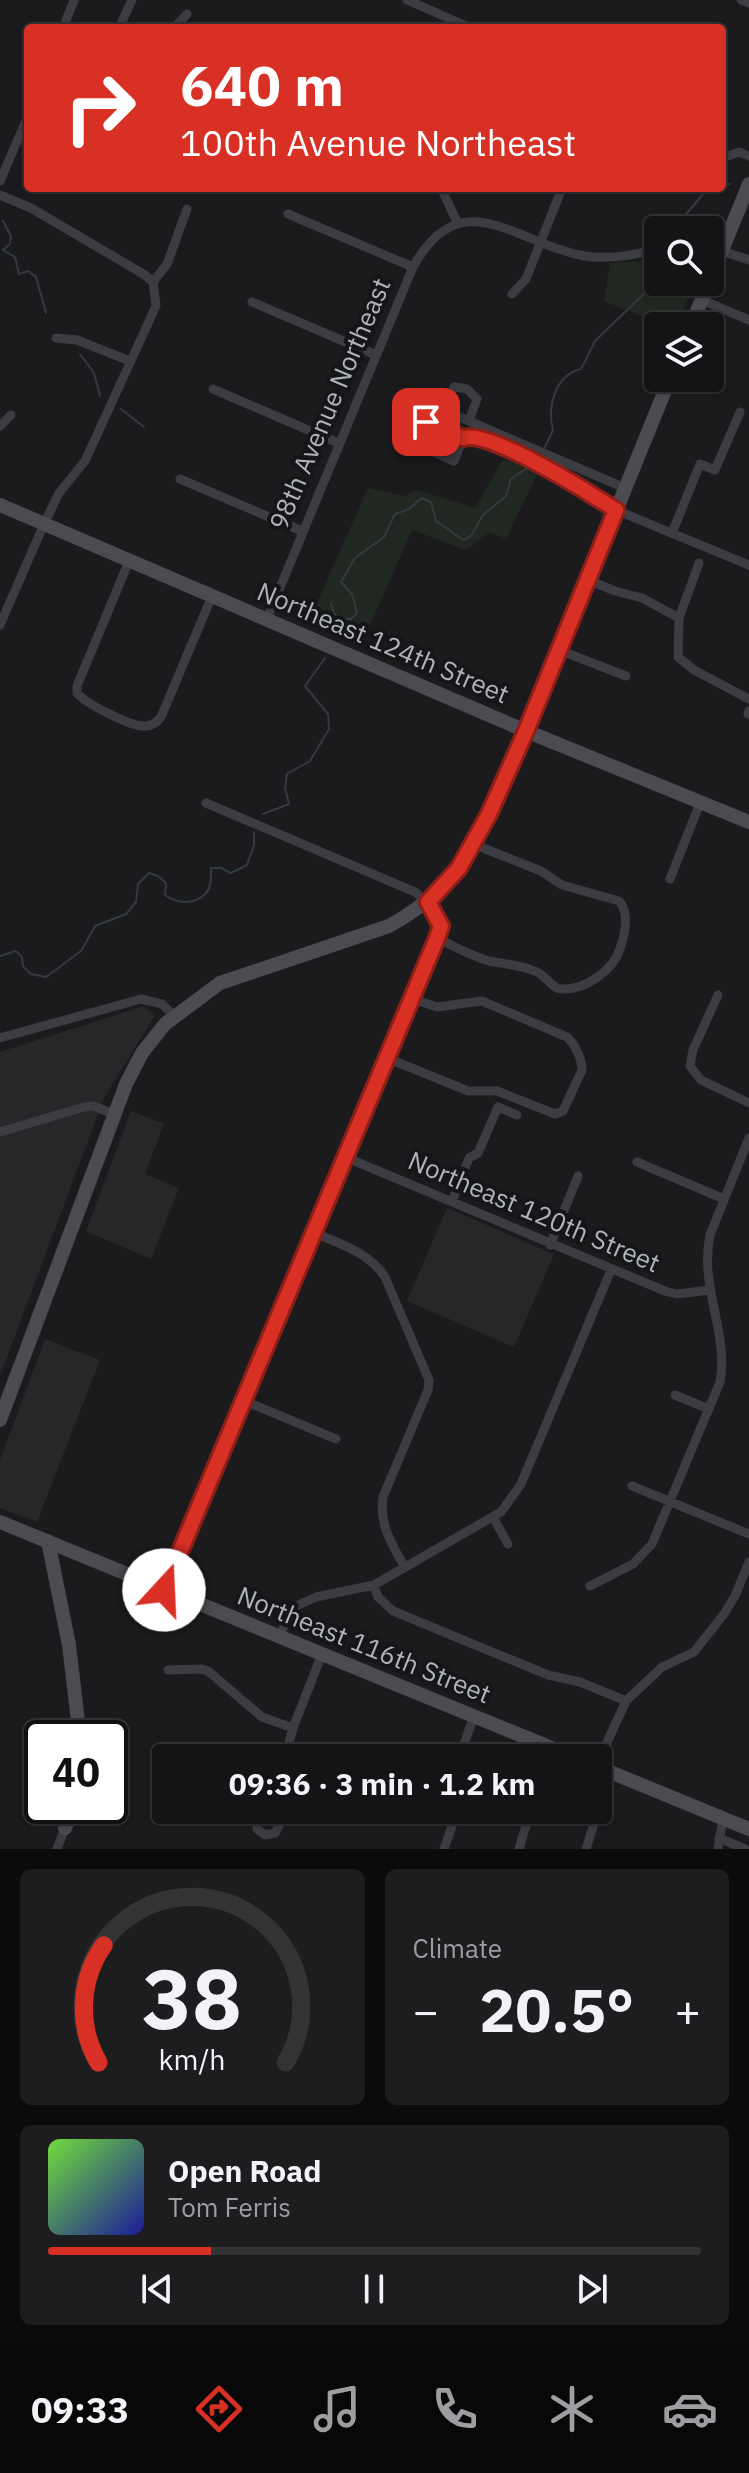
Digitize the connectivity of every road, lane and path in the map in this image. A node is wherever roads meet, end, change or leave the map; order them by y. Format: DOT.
graph roads {
  1 [pos="74,0"];
  2 [pos="132,0"];
  3 [pos="407,0"];
  4 [pos="741,0"];
  5 [pos="749,3"];
  6 [pos="187,14"];
  7 [pos="65,24"];
  8 [pos="121,24"];
  9 [pos="178,24"];
  10 [pos="462,24"];
  11 [pos="24,125"];
  12 [pos="749,156"];
  13 [pos="726,157"];
  14 [pos="0,181"];
  15 [pos="749,184"];
  16 [pos="443,192"];
  17 [pos="560,192"];
  18 [pos="0,195"];
  19 [pos="187,209"];
  20 [pos="288,214"];
  21 [pos="457,222"];
  22 [pos="724,232"];
  23 [pos="539,241"];
  24 [pos="724,251"];
  25 [pos="644,252"];
  26 [pos="749,260"];
  27 [pos="413,267"];
  28 [pos="153,282"];
  29 [pos="512,294"];
  30 [pos="704,296"];
  31 [pos="702,300"];
  32 [pos="252,302"];
  33 [pos="697,312"];
  34 [pos="749,320"];
  35 [pos="56,338"];
  36 [pos="376,355"];
  37 [pos="130,361"];
  38 [pos="213,389"];
  39 [pos="664,392"];
  40 [pos="740,412"];
  41 [pos="11,415"];
  42 [pos="469,421"];
  43 [pos="0,426"];
  44 [pos="463,438"];
  45 [pos="338,443"];
  46 [pos="180,479"];
  47 [pos="625,488"];
  48 [pos="0,505"];
  49 [pos="616,510"];
  50 [pos="44,524"];
  51 [pos="302,531"];
  52 [pos="672,533"];
  53 [pos="129,561"];
  54 [pos="699,563"];
  55 [pos="749,565"];
  56 [pos="588,580"];
  57 [pos="212,596"];
  58 [pos="679,618"];
  59 [pos="267,619"];
  60 [pos="0,625"];
  61 [pos="559,650"];
  62 [pos="626,676"];
  63 [pos="749,699"];
  64 [pos="526,731"];
  65 [pos="206,803"];
  66 [pos="700,803"];
  67 [pos="749,822"];
  68 [pos="473,844"];
  69 [pos="670,879"];
  70 [pos="428,902"];
  71 [pos="437,938"];
  72 [pos="718,995"];
  73 [pos="413,999"];
  74 [pos="173,1015"];
  75 [pos="0,1038"];
  76 [pos="387,1058"];
  77 [pos="749,1103"];
  78 [pos="114,1114"];
  79 [pos="517,1115"];
  80 [pos="0,1132"];
  81 [pos="749,1138"];
  82 [pos="345,1157"];
  83 [pos="637,1162"];
  84 [pos="578,1176"];
  85 [pos="724,1199"];
  86 [pos="452,1202"];
  87 [pos="312,1232"];
  88 [pos="550,1245"];
  89 [pos="611,1270"];
  90 [pos="709,1290"];
  91 [pos="675,1395"];
  92 [pos="242,1400"];
  93 [pos="709,1409"];
  94 [pos="0,1420"];
  95 [pos="336,1439"];
  96 [pos="632,1486"];
  97 [pos="670,1501"];
  98 [pos="493,1517"];
  99 [pos="0,1522"];
  100 [pos="749,1534"];
  101 [pos="48,1541"];
  102 [pos="508,1544"];
  103 [pos="749,1562"];
  104 [pos="404,1566"];
  105 [pos="374,1585"];
  106 [pos="590,1586"];
  107 [pos="164,1590"];
  108 [pos="280,1637"];
  109 [pos="322,1654"];
  110 [pos="168,1670"];
  111 [pos="626,1701"];
  112 [pos="474,1716"];
  113 [pos="78,1720"];
  114 [pos="293,1728"];
  115 [pos="540,1743"];
  116 [pos="289,1744"];
  117 [pos="464,1744"];
  118 [pos="607,1744"];
  119 [pos="612,1770"];
  120 [pos="723,1818"];
  121 [pos="67,1824"];
  122 [pos="257,1824"];
  123 [pos="280,1824"];
  124 [pos="452,1824"];
  125 [pos="526,1824"];
  126 [pos="592,1824"];
  127 [pos="65,1828"];
  128 [pos="749,1829"];
  129 [pos="719,1844"];
  130 [pos="57,1849"];
  131 [pos="444,1849"];
  132 [pos="519,1849"];
  133 [pos="586,1849"];
  134 [pos="745,1849"];
  1 -- 7 [label="street"];
  2 -- 8 [label="street"];
  3 -- 10 [label="street"];
  4 -- 5 [label="street"];
  6 -- 9 [label="street"];
  11 -- 14 [label="street"];
  12 -- 13 [label="street"];
  15 -- 22 [label="street"];
  16 -- 21 [label="street"];
  17 -- 23 [label="street"];
  18 -- 28 [label="street"];
  19 -- 28 [label="street"];
  20 -- 27 [label="street"];
  21 -- 23 [label="street"];
  21 -- 27 [label="street, 98th Avenue Northeast"];
  23 -- 25 [label="street"];
  23 -- 29 [label="street"];
  24 -- 26 [label="street"];
  27 -- 36 [label="street, 98th Avenue Northeast"];
  28 -- 37 [label="street"];
  30 -- 31 [label="street"];
  31 -- 33 [label="street"];
  31 -- 34 [label="street"];
  32 -- 36 [label="street"];
  35 -- 37 [label="street"];
  36 -- 45 [label="street, 98th Avenue Northeast"];
  37 -- 50 [label="street"];
  38 -- 45 [label="street"];
  39 -- 47 [label="street"];
  40 -- 52 [label="street"];
  41 -- 43 [label="street"];
  42 -- 47 [label="street"];
  44 -- 44 [label="street"];
  44 -- 49 [label="street"];
  45 -- 51 [label="street, 98th Avenue Northeast"];
  46 -- 51 [label="street"];
  47 -- 49 [label="street"];
  48 -- 50 [label="street, Northeast 124th Street"];
  49 -- 52 [label="street"];
  49 -- 56 [label="street"];
  50 -- 53 [label="street, Northeast 124th Street"];
  50 -- 60 [label="street"];
  51 -- 59 [label="street, 98th Avenue Northeast"];
  52 -- 55 [label="street"];
  53 -- 57 [label="street, Northeast 124th Street"];
  53 -- 57 [label="street"];
  54 -- 58 [label="street"];
  56 -- 58 [label="street"];
  56 -- 61 [label="street"];
  57 -- 59 [label="street, Northeast 124th Street"];
  58 -- 63 [label="street"];
  59 -- 64 [label="street, Northeast 124th Street"];
  61 -- 62 [label="street"];
  61 -- 64 [label="street"];
  64 -- 66 [label="street, Northeast 124th Street"];
  64 -- 68 [label="street"];
  65 -- 70 [label="street"];
  66 -- 67 [label="street, Northeast 124th Street"];
  66 -- 69 [label="street"];
  68 -- 70 [label="street"];
  68 -- 71 [label="street"];
  70 -- 71 [label="street"];
  70 -- 74 [label="street"];
  71 -- 73 [label="street"];
  72 -- 77 [label="street"];
  73 -- 76 [label="street"];
  73 -- 76 [label="street"];
  74 -- 75 [label="street"];
  74 -- 78 [label="street"];
  76 -- 82 [label="street"];
  78 -- 80 [label="street"];
  78 -- 94 [label="street"];
  79 -- 86 [label="street"];
  81 -- 85 [label="street"];
  82 -- 86 [label="street, Northeast 120th Street"];
  82 -- 87 [label="street"];
  83 -- 85 [label="street"];
  84 -- 88 [label="street"];
  85 -- 90 [label="street"];
  86 -- 88 [label="street, Northeast 120th Street"];
  87 -- 92 [label="street"];
  87 -- 104 [label="street"];
  88 -- 89 [label="street, Northeast 120th Street"];
  89 -- 90 [label="street, Northeast 120th Street"];
  89 -- 98 [label="street"];
  90 -- 93 [label="street"];
  91 -- 93 [label="street"];
  92 -- 95 [label="street"];
  92 -- 107 [label="street"];
  93 -- 97 [label="street"];
  96 -- 97 [label="street"];
  97 -- 100 [label="street"];
  97 -- 106 [label="street"];
  98 -- 102 [label="street"];
  98 -- 104 [label="street"];
  99 -- 101 [label="street, Northeast 116th Street"];
  101 -- 107 [label="street, Northeast 116th Street"];
  101 -- 113 [label="street"];
  103 -- 111 [label="street"];
  104 -- 105 [label="street"];
  105 -- 108 [label="street"];
  105 -- 111 [label="street"];
  107 -- 108 [label="street, Northeast 116th Street"];
  108 -- 109 [label="street, Northeast 116th Street"];
  109 -- 112 [label="street, Northeast 116th Street"];
  109 -- 114 [label="street"];
  110 -- 114 [label="street"];
  111 -- 118 [label="street"];
  112 -- 115 [label="street, Northeast 116th Street"];
  112 -- 117 [label="street"];
  114 -- 116 [label="street"];
  119 -- 120 [label="street"];
  120 -- 128 [label="street"];
  120 -- 129 [label="street"];
  121 -- 127 [label="street"];
  122 -- 123 [label="street"];
  124 -- 131 [label="street"];
  125 -- 132 [label="street"];
  126 -- 133 [label="street"];
  127 -- 130 [label="street"];
  129 -- 134 [label="street"];
}
